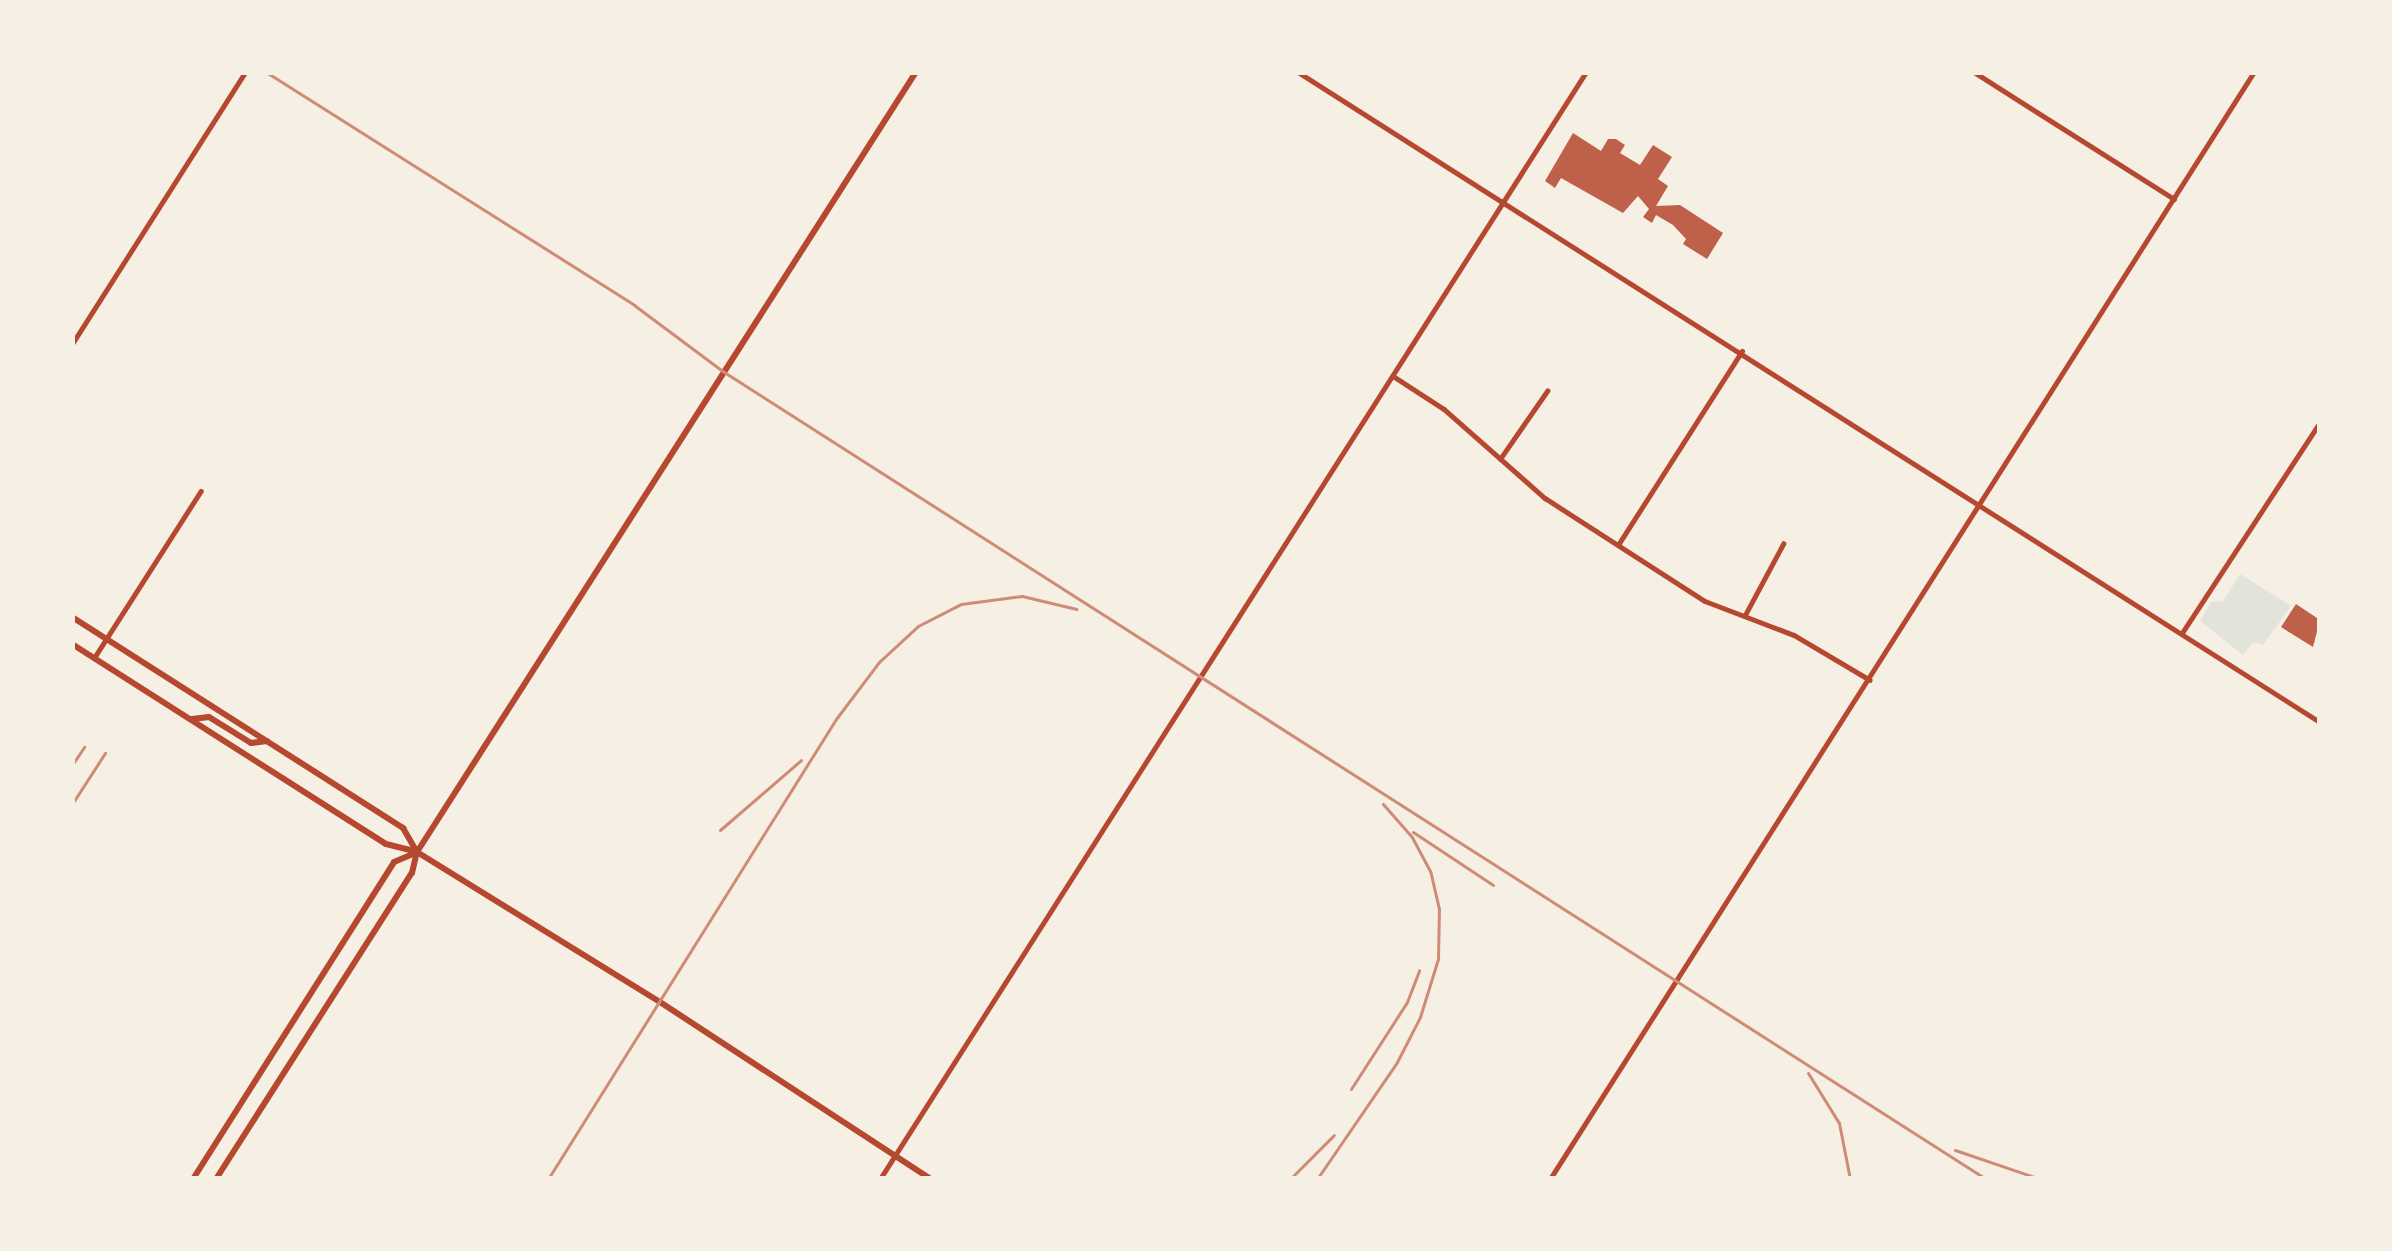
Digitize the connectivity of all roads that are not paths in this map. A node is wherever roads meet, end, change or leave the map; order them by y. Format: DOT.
graph roads {
  1 [pos="245,72"];
  2 [pos="916,72"];
  3 [pos="1298,72"];
  4 [pos="1586,72"];
  5 [pos="1974,72"];
  6 [pos="2254,72"];
  7 [pos="2174,199"];
  8 [pos="1502,203"];
  9 [pos="72,344"];
  10 [pos="1742,350"];
  11 [pos="1393,376"];
  12 [pos="1547,391"];
  13 [pos="2320,422"];
  14 [pos="1499,459"];
  15 [pos="201,491"];
  16 [pos="1977,502"];
  17 [pos="1783,544"];
  18 [pos="1618,545"];
  19 [pos="1745,615"];
  20 [pos="72,617"];
  21 [pos="2181,634"];
  22 [pos="106,639"];
  23 [pos="72,644"];
  24 [pos="94,658"];
  25 [pos="1870,680"];
  26 [pos="192,719"];
  27 [pos="2320,722"];
  28 [pos="267,742"];
  29 [pos="417,852"];
  30 [pos="895,1156"];
  31 [pos="193,1179"];
  32 [pos="216,1179"];
  33 [pos="880,1179"];
  34 [pos="930,1179"];
  35 [pos="1550,1179"];
  1 -- 9 [label="street"];
  2 -- 29 [label="main road"];
  3 -- 8 [label="street"];
  4 -- 8 [label="street"];
  5 -- 7 [label="street"];
  6 -- 7 [label="street"];
  7 -- 16 [label="street"];
  8 -- 10 [label="street"];
  8 -- 11 [label="street"];
  10 -- 16 [label="street"];
  10 -- 18 [label="street"];
  11 -- 14 [label="street"];
  11 -- 30 [label="street"];
  12 -- 14 [label="street"];
  13 -- 21 [label="street"];
  14 -- 18 [label="street"];
  15 -- 22 [label="street"];
  16 -- 21 [label="street"];
  16 -- 25 [label="street"];
  17 -- 19 [label="street"];
  18 -- 19 [label="street"];
  19 -- 25 [label="street"];
  20 -- 22 [label="main road"];
  21 -- 27 [label="street"];
  22 -- 24 [label="street"];
  22 -- 28 [label="main road"];
  23 -- 24 [label="main road"];
  24 -- 26 [label="main road"];
  25 -- 35 [label="street"];
  26 -- 28 [label="main road"];
  26 -- 29 [label="main road"];
  28 -- 29 [label="main road"];
  29 -- 30 [label="main road"];
  29 -- 31 [label="main road"];
  29 -- 32 [label="main road"];
  30 -- 33 [label="street"];
  30 -- 34 [label="main road"];
}
